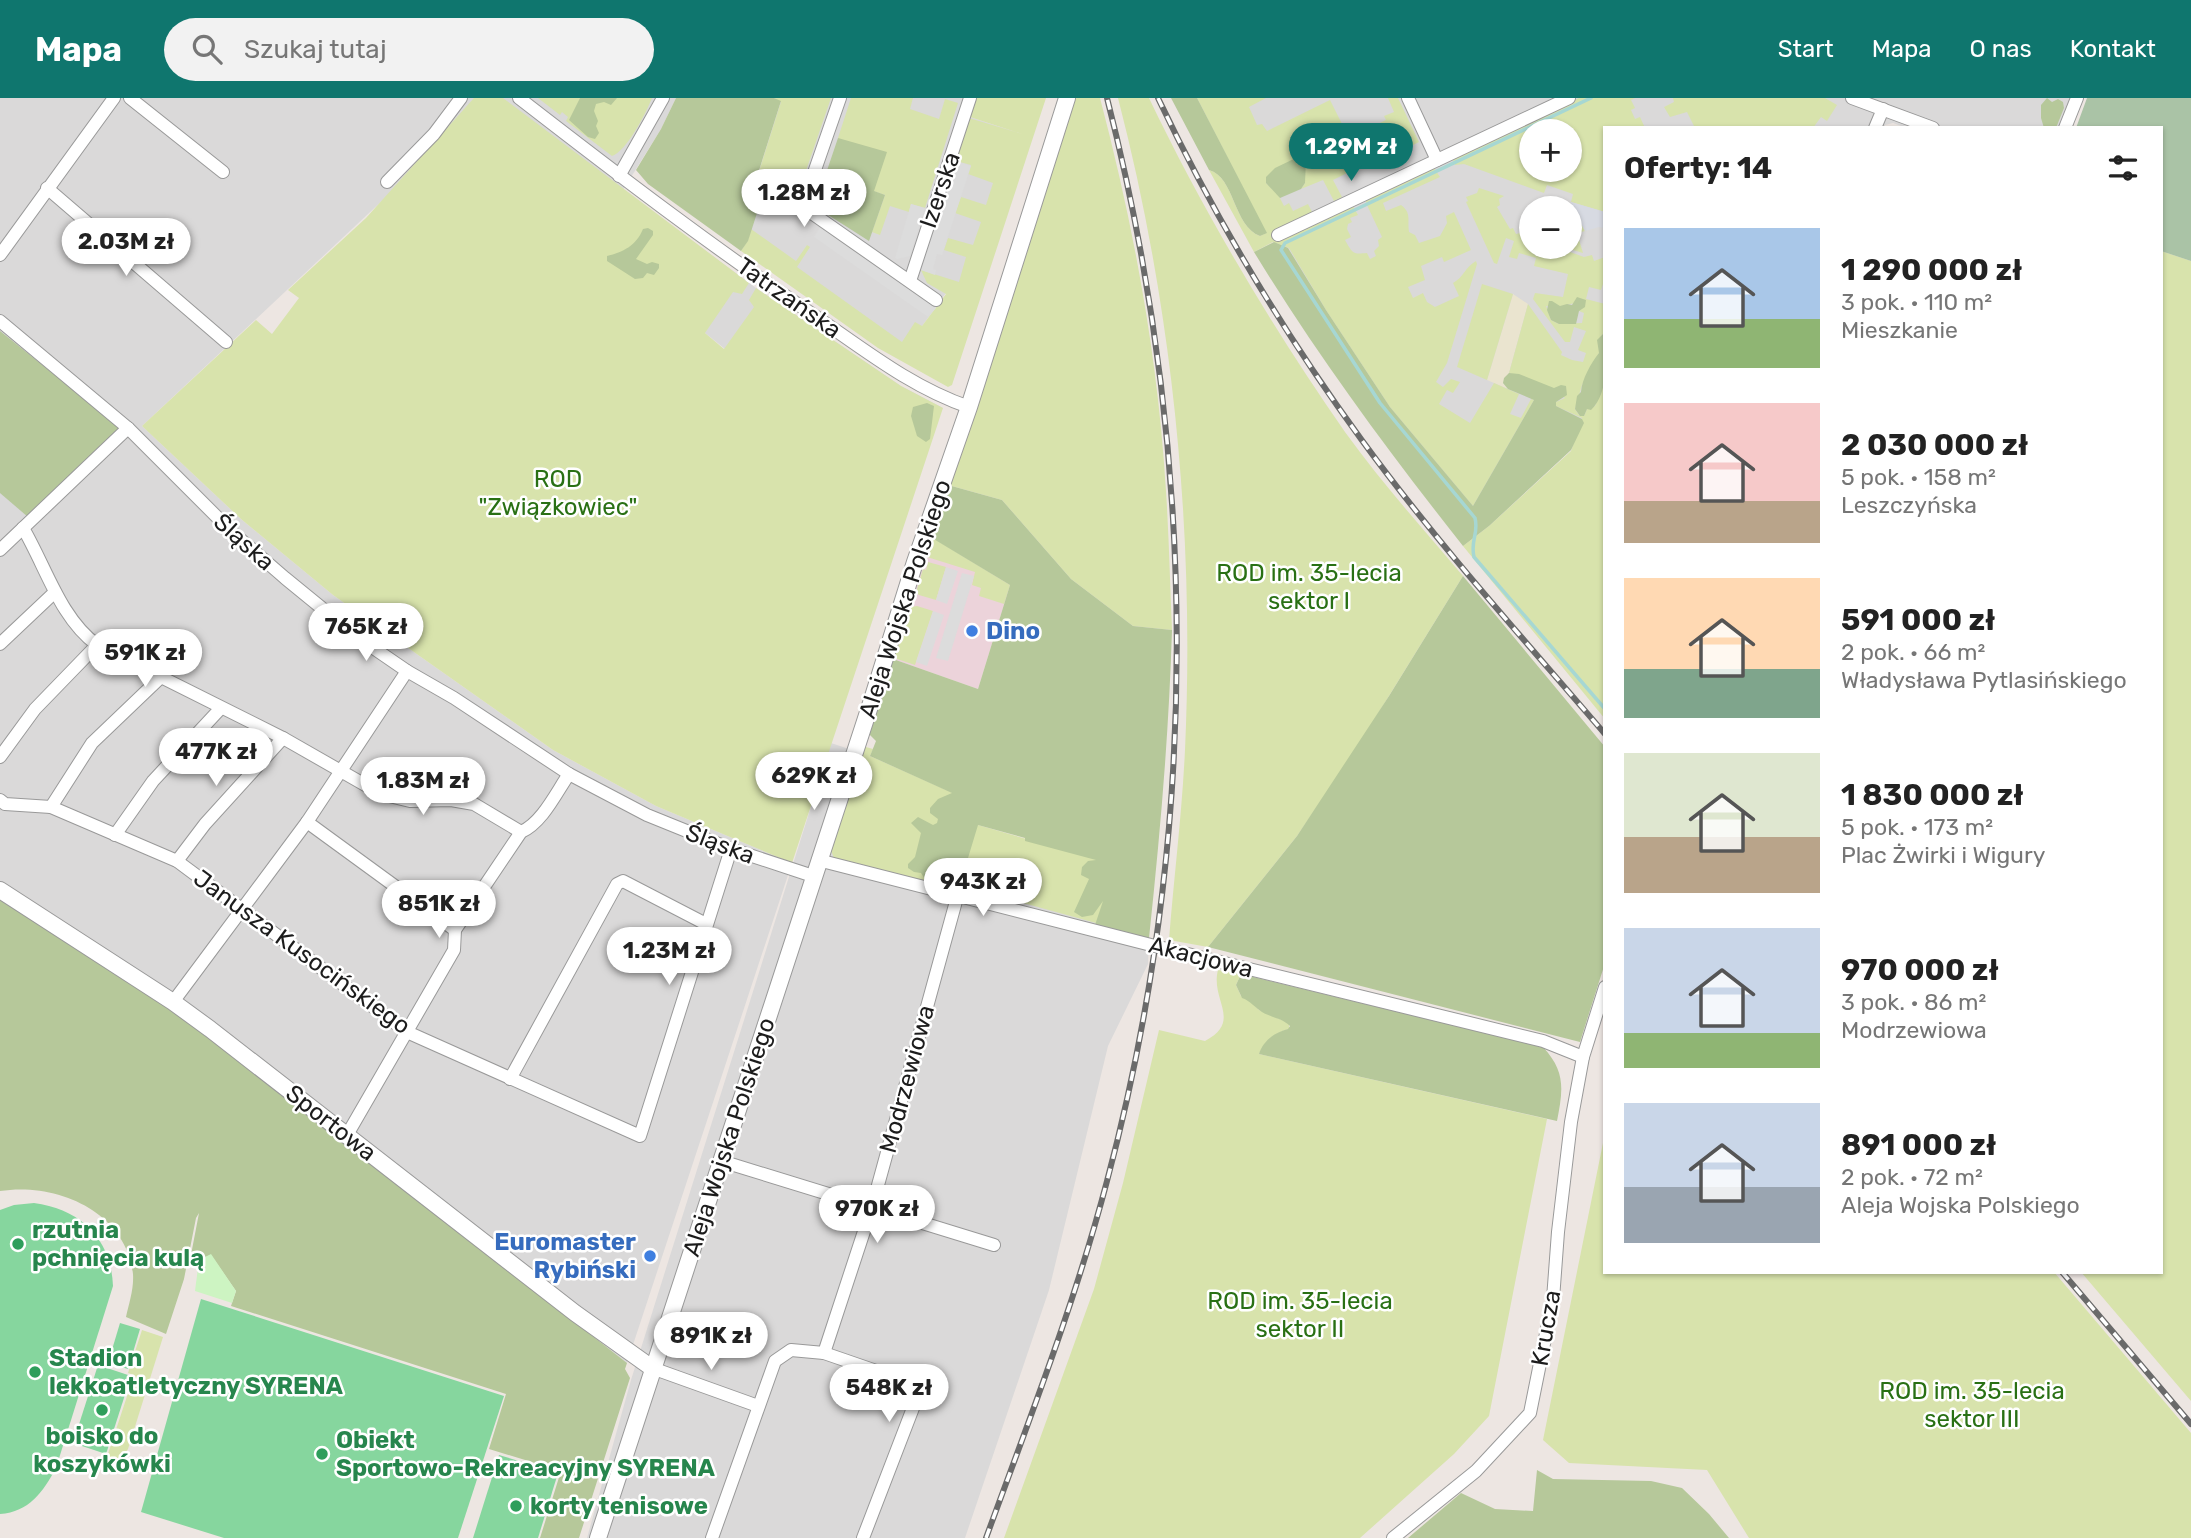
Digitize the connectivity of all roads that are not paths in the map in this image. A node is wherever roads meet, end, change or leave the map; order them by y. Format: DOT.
graph roads {
  1 [pos="114,98"];
  2 [pos="130,98"];
  3 [pos="461,98"];
  4 [pos="519,98"];
  5 [pos="663,98"];
  6 [pos="840,98"];
  7 [pos="970,98"];
  8 [pos="1068,98"];
  9 [pos="1408,98"];
  10 [pos="1569,98"];
  11 [pos="1852,98"];
  12 [pos="2077,98"];
  13 [pos="1883,109"];
  14 [pos="1876,126"];
  15 [pos="1928,126"];
  16 [pos="2066,126"];
  17 [pos="1437,160"];
  18 [pos="223,172"];
  19 [pos="619,176"];
  20 [pos="387,182"];
  21 [pos="47,188"];
  22 [pos="778,194"];
  23 [pos="806,209"];
  24 [pos="1278,235"];
  25 [pos="0,255"];
  26 [pos="910,281"];
  27 [pos="936,300"];
  28 [pos="0,321"];
  29 [pos="226,342"];
  30 [pos="969,407"];
  31 [pos="128,428"];
  32 [pos="23,528"];
  33 [pos="0,550"];
  34 [pos="55,592"];
  35 [pos="0,644"];
  36 [pos="97,645"];
  37 [pos="407,671"];
  38 [pos="160,678"];
  39 [pos="220,709"];
  40 [pos="283,738"];
  41 [pos="0,758"];
  42 [pos="341,771"];
  43 [pos="569,775"];
  44 [pos="0,800"];
  45 [pos="51,807"];
  46 [pos="307,822"];
  47 [pos="521,832"];
  48 [pos="116,835"];
  49 [pos="730,849"];
  50 [pos="818,860"];
  51 [pos="177,861"];
  52 [pos="813,876"];
  53 [pos="0,890"];
  54 [pos="958,894"];
  55 [pos="241,909"];
  56 [pos="706,924"];
  57 [pos="455,930"];
  58 [pos="1603,993"];
  59 [pos="173,1002"];
  60 [pos="407,1032"];
  61 [pos="1583,1058"];
  62 [pos="510,1079"];
  63 [pos="347,1135"];
  64 [pos="721,1161"];
  65 [pos="872,1206"];
  66 [pos="994,1245"];
  67 [pos="824,1353"];
  68 [pos="653,1368"];
  69 [pos="758,1406"];
  70 [pos="598,1538"];
  71 [pos="712,1538"];
  72 [pos="863,1538"];
  73 [pos="1393,1538"];
  1 -- 21 [label="street"];
  2 -- 18 [label="street"];
  3 -- 20 [label="street"];
  4 -- 19 [label="street, Tatrzańska"];
  5 -- 19 [label="street"];
  6 -- 23 [label="street"];
  7 -- 26 [label="street, Izerska"];
  8 -- 30 [label="street, Aleja Wojska Polskiego"];
  9 -- 17 [label="street"];
  10 -- 17 [label="street"];
  11 -- 13 [label="street"];
  12 -- 16 [label="street"];
  13 -- 14 [label="street"];
  13 -- 15 [label="street"];
  17 -- 24 [label="street"];
  19 -- 30 [label="street, Tatrzańska"];
  21 -- 25 [label="street"];
  21 -- 29 [label="street"];
  22 -- 23 [label="street"];
  23 -- 26 [label="street"];
  26 -- 27 [label="street"];
  28 -- 31 [label="street, Śląska"];
  30 -- 50 [label="street, Aleja Wojska Polskiego"];
  31 -- 32 [label="street"];
  31 -- 37 [label="street, Śląska"];
  32 -- 33 [label="street"];
  32 -- 34 [label="street"];
  34 -- 35 [label="street"];
  34 -- 36 [label="street"];
  36 -- 38 [label="street"];
  36 -- 41 [label="street"];
  37 -- 42 [label="street"];
  37 -- 43 [label="street, Śląska"];
  38 -- 39 [label="street"];
  38 -- 45 [label="street"];
  39 -- 40 [label="street"];
  39 -- 48 [label="street"];
  40 -- 42 [label="street"];
  40 -- 51 [label="street"];
  42 -- 46 [label="street"];
  42 -- 47 [label="street"];
  43 -- 47 [label="street"];
  43 -- 49 [label="street, Śląska"];
  44 -- 45 [label="street, Janusza Kusocińskiego"];
  45 -- 48 [label="street, Janusza Kusocińskiego"];
  46 -- 55 [label="street"];
  46 -- 57 [label="street"];
  47 -- 57 [label="street"];
  48 -- 51 [label="street, Janusza Kusocińskiego"];
  49 -- 52 [label="street, Śląska"];
  49 -- 56 [label="street"];
  50 -- 52 [label="street, Aleja Wojska Polskiego"];
  50 -- 54 [label="street, Akacjowa"];
  51 -- 55 [label="street, Janusza Kusocińskiego"];
  52 -- 64 [label="street, Aleja Wojska Polskiego"];
  53 -- 59 [label="street, Sportowa"];
  54 -- 61 [label="street, Akacjowa"];
  54 -- 65 [label="street, Modrzewiowa"];
  55 -- 59 [label="street"];
  55 -- 60 [label="street, Janusza Kusocińskiego"];
  56 -- 62 [label="street"];
  56 -- 62 [label="street, Janusza Kusocińskiego"];
  57 -- 60 [label="street"];
  58 -- 61 [label="street, Krucza"];
  59 -- 63 [label="street, Sportowa"];
  60 -- 62 [label="street, Janusza Kusocińskiego"];
  60 -- 63 [label="street"];
  61 -- 73 [label="street, Krucza"];
  63 -- 68 [label="street, Sportowa"];
  64 -- 65 [label="street"];
  64 -- 68 [label="street, Aleja Wojska Polskiego"];
  65 -- 66 [label="street"];
  65 -- 67 [label="street, Modrzewiowa"];
  67 -- 69 [label="street"];
  67 -- 72 [label="street"];
  68 -- 69 [label="street"];
  68 -- 70 [label="street, Aleja Wojska Polskiego"];
  69 -- 71 [label="street"];
}
